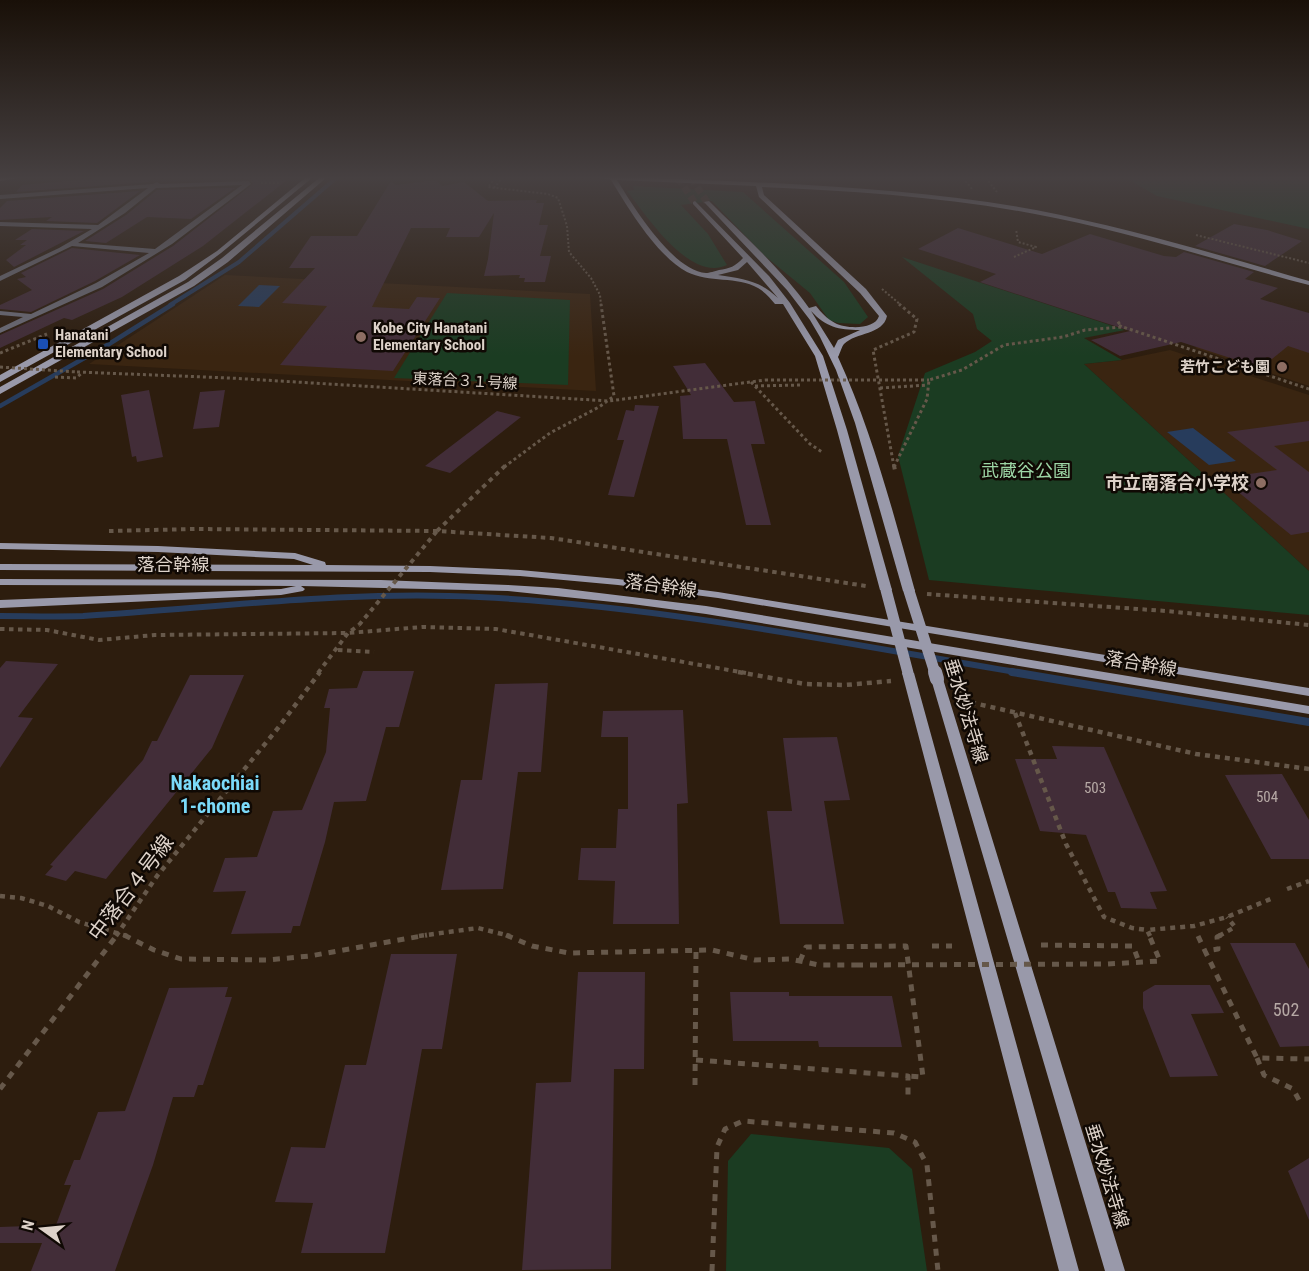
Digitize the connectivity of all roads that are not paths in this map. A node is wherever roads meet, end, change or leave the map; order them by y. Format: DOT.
graph roads {
  1 [pos="81,237"];
  2 [pos="175,237"];
  3 [pos="237,237"];
  4 [pos="252,237"];
  5 [pos="656,237"];
  6 [pos="726,237"];
  7 [pos="740,237"];
  8 [pos="805,237"];
  9 [pos="1144,237"];
  10 [pos="70,244"];
  11 [pos="156,251"];
  12 [pos="746,259"];
  13 [pos="0,271"];
  14 [pos="17,272"];
  15 [pos="708,274"];
  16 [pos="0,279"];
  17 [pos="1309,283"];
  18 [pos="786,285"];
  19 [pos="0,314"];
  20 [pos="32,316"];
  21 [pos="796,320"];
  22 [pos="870,328"];
  23 [pos="0,331"];
  24 [pos="834,356"];
  25 [pos="0,379"];
  26 [pos="0,391"];
  27 [pos="0,546"];
  28 [pos="0,567"];
  29 [pos="336,568"];
  30 [pos="0,582"];
  31 [pos="330,584"];
  32 [pos="0,604"];
  33 [pos="1309,692"];
  34 [pos="1309,710"];
  35 [pos="1069,1271"];
  36 [pos="1115,1271"];
  1 -- 10 [label="street"];
  2 -- 11 [label="street"];
  3 -- 25 [label="street"];
  4 -- 26 [label="street"];
  5 -- 15 [label="street"];
  6 -- 12 [label="street"];
  7 -- 18 [label="street, 垂水妙法寺線"];
  8 -- 22 [label="street"];
  9 -- 17 [label="street"];
  10 -- 11 [label="street"];
  10 -- 14 [label="street"];
  11 -- 20 [label="street"];
  12 -- 15 [label="street"];
  12 -- 21 [label="street"];
  13 -- 14 [label="street"];
  14 -- 16 [label="street"];
  15 -- 21 [label="street"];
  18 -- 22 [label="street"];
  18 -- 24 [label="street, 垂水妙法寺線"];
  19 -- 20 [label="street"];
  20 -- 23 [label="street"];
  21 -- 35 [label="street, bridge"];
  22 -- 24 [label="street"];
  24 -- 36 [label="street, 垂水妙法寺線, bridge"];
  27 -- 29 [label="street"];
  28 -- 29 [label="street, 落合幹線"];
  29 -- 33 [label="street, 落合幹線"];
  30 -- 31 [label="street, 落合幹線"];
  31 -- 32 [label="street"];
  31 -- 34 [label="street, 落合幹線"];
}
